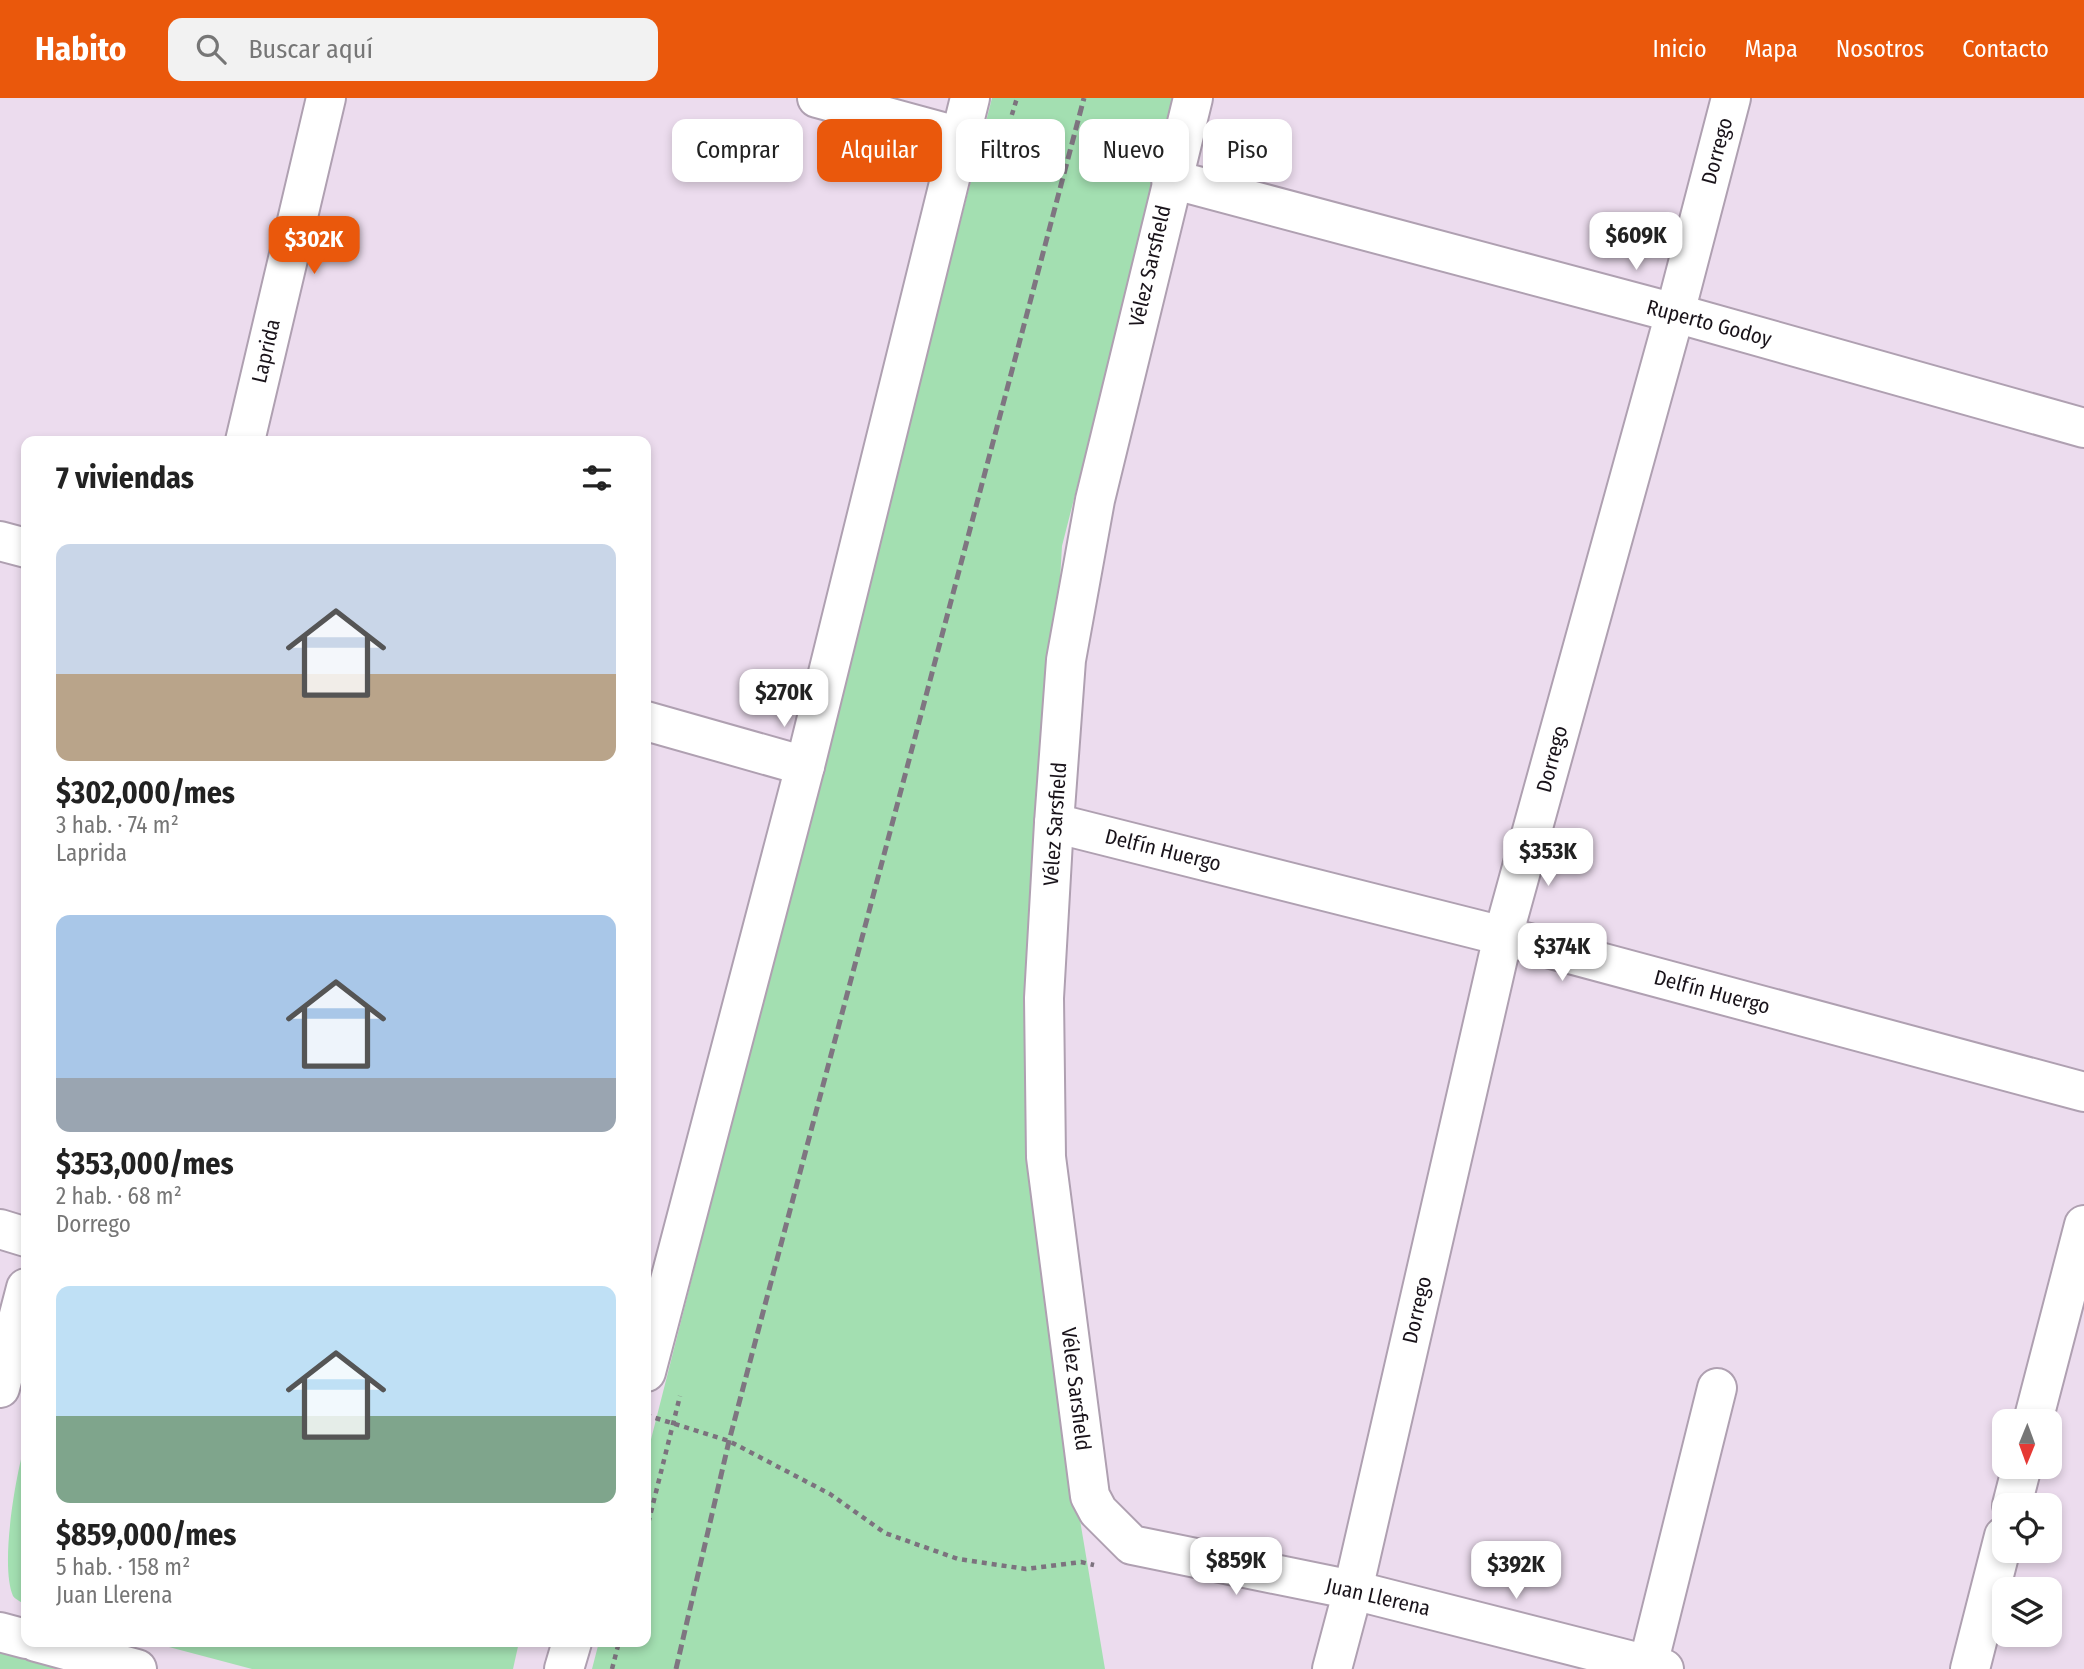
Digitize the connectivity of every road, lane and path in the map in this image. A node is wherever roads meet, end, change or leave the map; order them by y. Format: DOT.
graph roads {
  1 [pos="326,98"];
  2 [pos="817,98"];
  3 [pos="970,98"];
  4 [pos="1193,98"];
  5 [pos="1731,98"];
  6 [pos="965,119"];
  7 [pos="1187,119"];
  8 [pos="956,136"];
  9 [pos="956,157"];
  10 [pos="1170,182"];
  11 [pos="1186,182"];
  12 [pos="1675,313"];
  13 [pos="2084,428"];
  14 [pos="246,436"];
  15 [pos="0,541"];
  16 [pos="21,547"];
  17 [pos="651,722"];
  18 [pos="805,766"];
  19 [pos="1054,823"];
  20 [pos="1503,936"];
  21 [pos="2084,1092"];
  22 [pos="2084,1225"];
  23 [pos="0,1230"];
  24 [pos="21,1236"];
  25 [pos="21,1307"];
  26 [pos="651,1353"];
  27 [pos="0,1388"];
  28 [pos="1717,1388"];
  29 [pos="2037,1409"];
  30 [pos="651,1417"];
  31 [pos="1132,1545"];
  32 [pos="1997,1563"];
  33 [pos="1353,1590"];
  34 [pos="0,1632"];
  35 [pos="21,1638"];
  36 [pos="55,1647"];
  37 [pos="571,1647"];
  38 [pos="617,1647"];
  39 [pos="1656,1667"];
  40 [pos="137,1669"];
  41 [pos="564,1669"];
  42 [pos="612,1669"];
  43 [pos="1332,1669"];
  44 [pos="1969,1669"];
  1 -- 14 [label="street, Laprida"];
  2 -- 8 [label="street"];
  3 -- 6 [label="street"];
  4 -- 7 [label="street, Vélez Sarsfield"];
  5 -- 12 [label="street, Dorrego"];
  9 -- 18 [label="street"];
  10 -- 19 [label="street, Vélez Sarsfield"];
  11 -- 12 [label="street, Ruperto Godoy"];
  12 -- 13 [label="street, Ruperto Godoy"];
  12 -- 20 [label="street, Dorrego"];
  15 -- 16 [label="street"];
  17 -- 18 [label="street"];
  18 -- 26 [label="street"];
  19 -- 20 [label="street, Delfín Huergo"];
  19 -- 31 [label="street, Vélez Sarsfield"];
  20 -- 21 [label="street, Delfín Huergo"];
  20 -- 33 [label="street, Dorrego"];
  22 -- 29 [label="street"];
  23 -- 24 [label="street"];
  25 -- 27 [label="street"];
  28 -- 39 [label="street"];
  30 -- 31 [label="path"];
  31 -- 33 [label="street, Juan Llerena"];
  32 -- 44 [label="street"];
  33 -- 39 [label="street, Juan Llerena"];
  33 -- 43 [label="street, Dorrego"];
  34 -- 35 [label="street"];
  36 -- 40 [label="street"];
  37 -- 41 [label="street"];
  38 -- 42 [label="path"];
}
